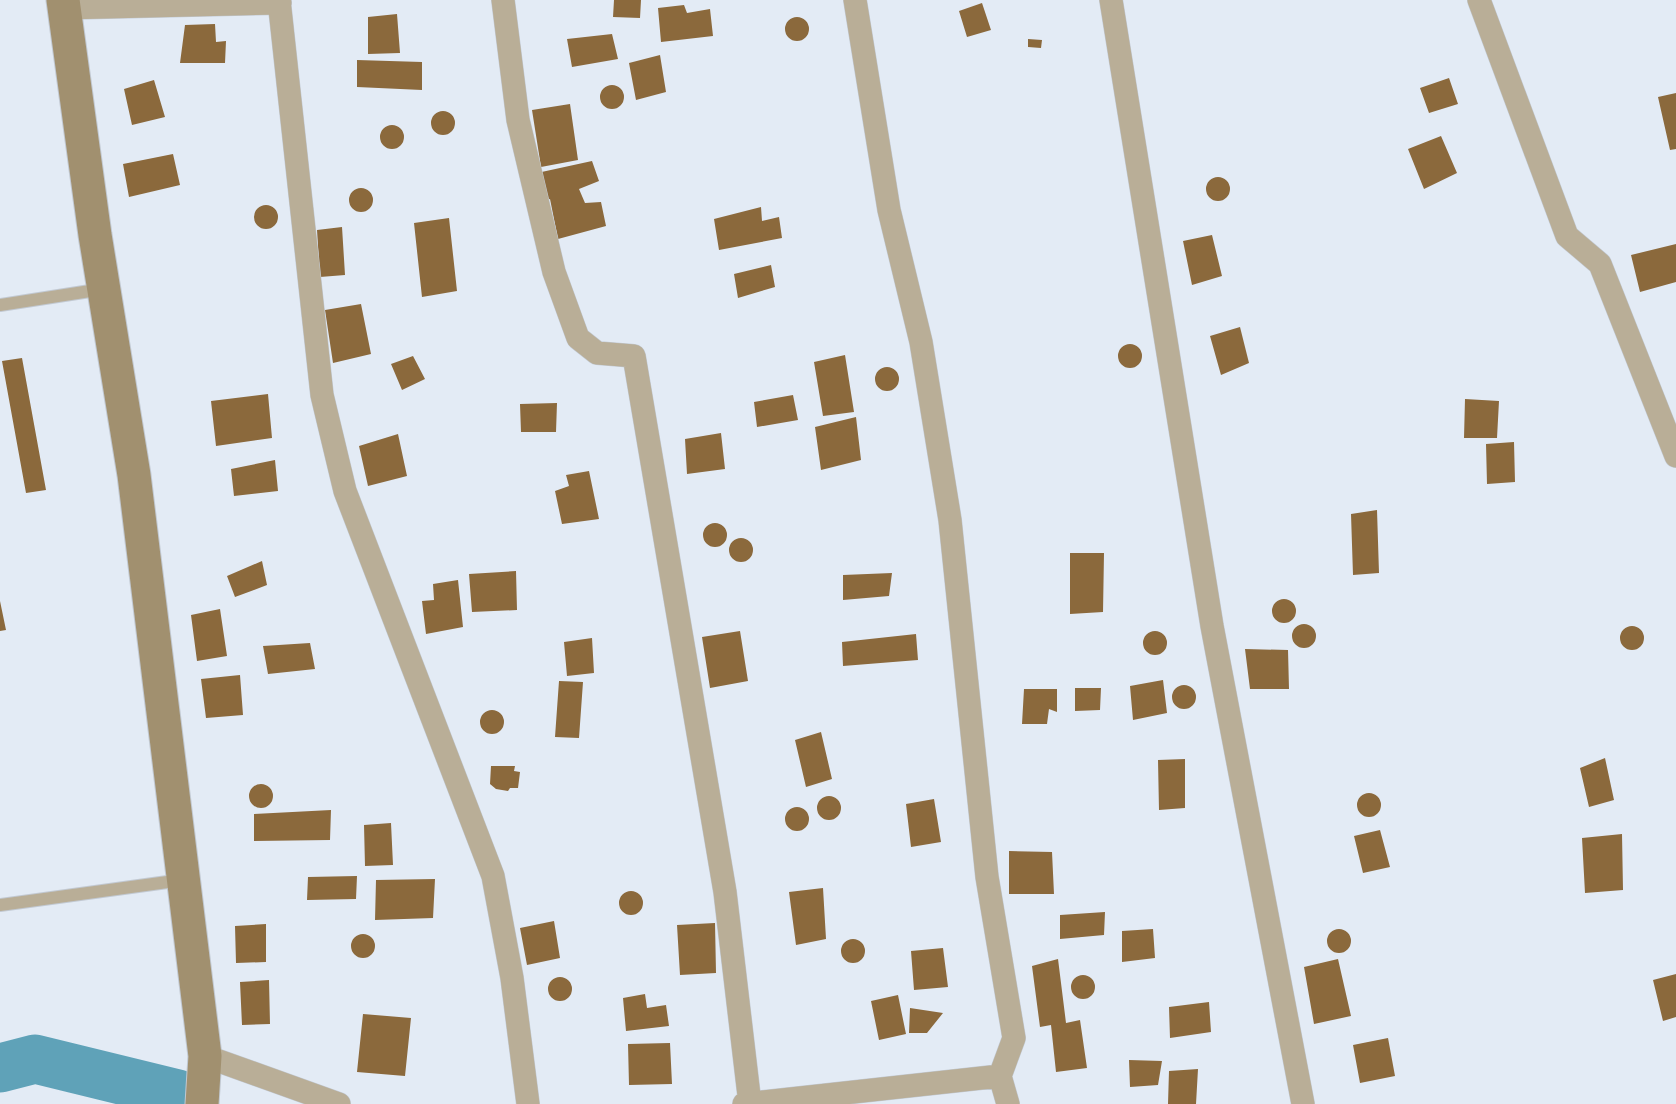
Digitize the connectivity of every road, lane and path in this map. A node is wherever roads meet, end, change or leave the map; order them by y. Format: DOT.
graph roads {
  1 [pos="503,0"];
  2 [pos="855,0"];
  3 [pos="1111,0"];
  4 [pos="1479,0"];
  5 [pos="279,2"];
  6 [pos="63,4"];
  7 [pos="104,289"];
  8 [pos="0,305"];
  9 [pos="1676,456"];
  10 [pos="183,880"];
  11 [pos="0,905"];
  12 [pos="205,1056"];
  13 [pos="1000,1076"];
  14 [pos="202,1104"];
  15 [pos="339,1104"];
  16 [pos="528,1104"];
  17 [pos="744,1104"];
  18 [pos="750,1104"];
  19 [pos="1008,1104"];
  20 [pos="1303,1104"];
  1 -- 18 [label="street"];
  2 -- 13 [label="street"];
  3 -- 20 [label="street"];
  4 -- 9 [label="street"];
  5 -- 6 [label="street"];
  5 -- 16 [label="street"];
  6 -- 7 [label="street"];
  7 -- 8 [label="lane"];
  7 -- 10 [label="street"];
  10 -- 11 [label="lane"];
  10 -- 12 [label="street"];
  12 -- 14 [label="street"];
  12 -- 15 [label="street"];
  13 -- 18 [label="street"];
  13 -- 19 [label="street"];
  17 -- 18 [label="street"];
}
